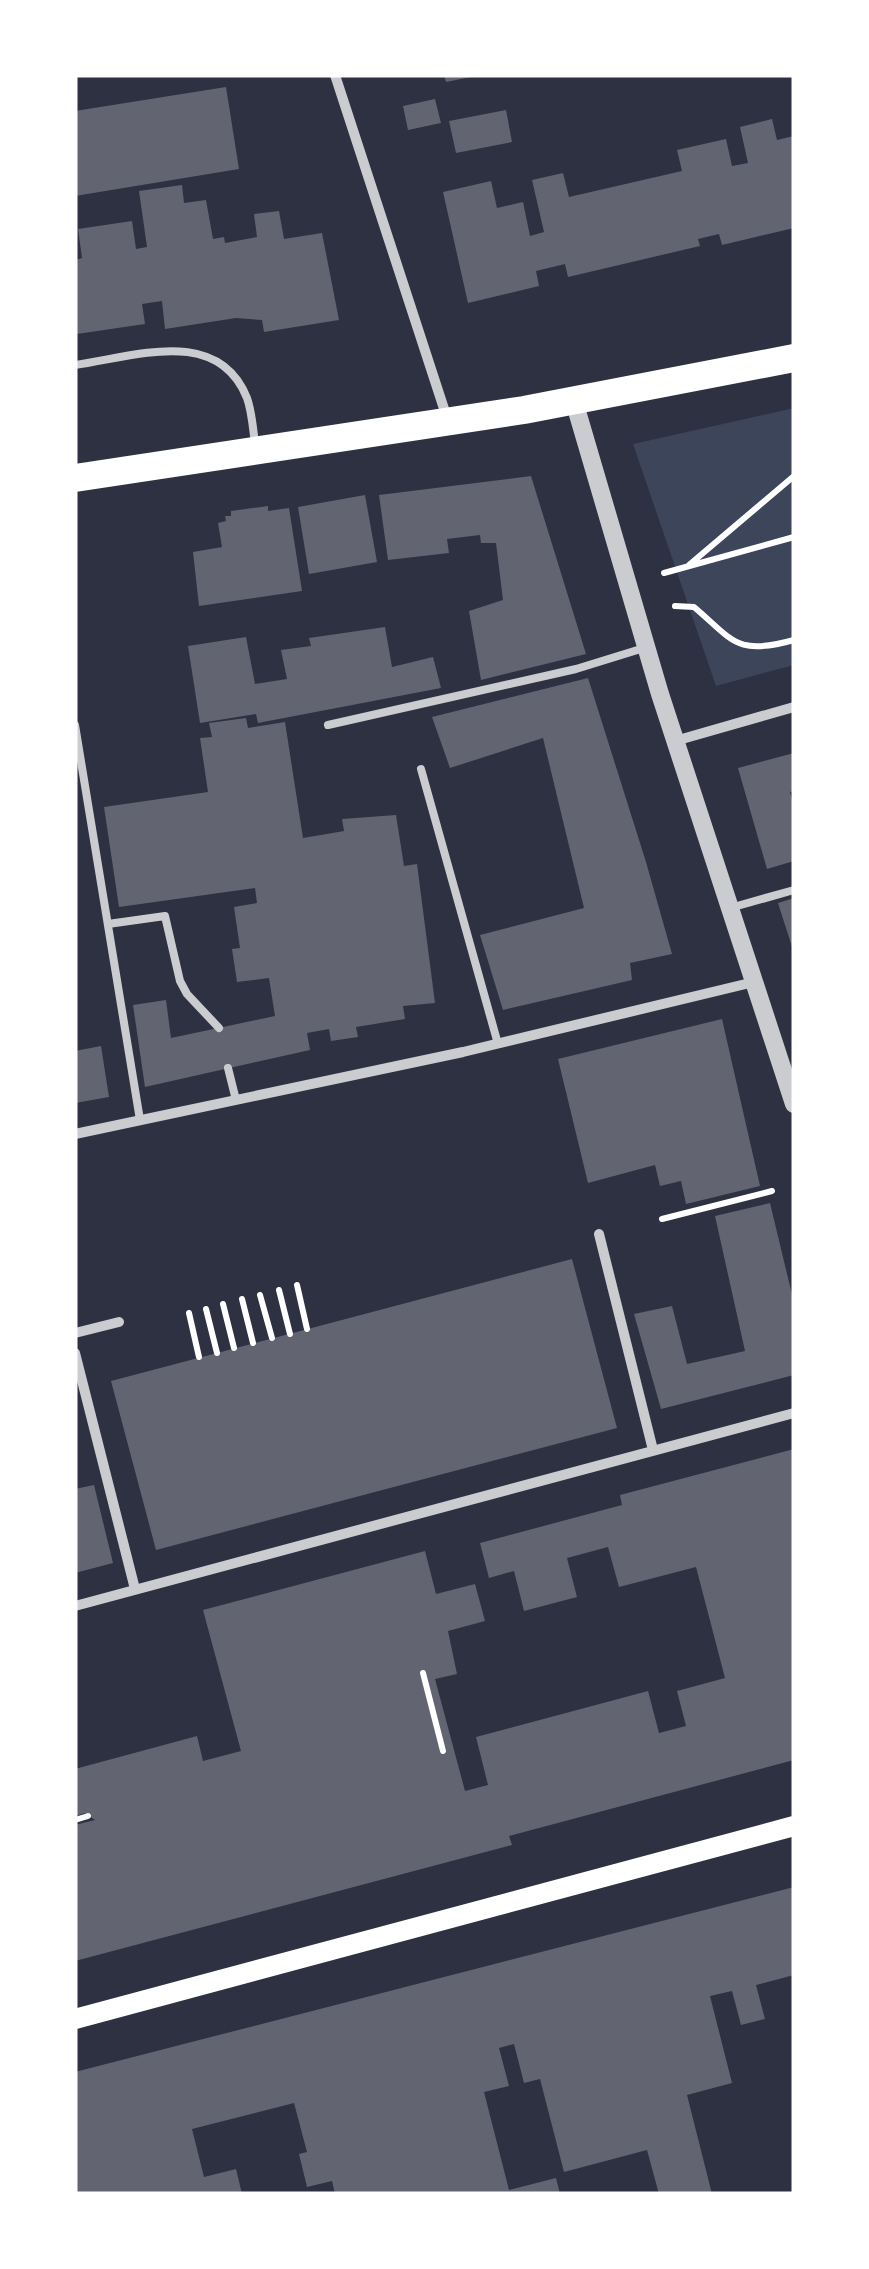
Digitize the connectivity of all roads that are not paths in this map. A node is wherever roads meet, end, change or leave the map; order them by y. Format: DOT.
graph roads {
  1 [pos="335,75"];
  2 [pos="794,358"];
  3 [pos="75,366"];
  4 [pos="574,401"];
  5 [pos="448,422"];
  6 [pos="256,451"];
  7 [pos="75,478"];
  8 [pos="646,648"];
  9 [pos="794,707"];
  10 [pos="75,725"];
  11 [pos="328,726"];
  12 [pos="676,741"];
  13 [pos="421,769"];
  14 [pos="794,890"];
  15 [pos="730,908"];
  16 [pos="108,924"];
  17 [pos="754,982"];
  18 [pos="219,1028"];
  19 [pos="498,1044"];
  20 [pos="228,1068"];
  21 [pos="789,1075"];
  22 [pos="236,1100"];
  23 [pos="794,1104"];
  24 [pos="140,1120"];
  25 [pos="75,1134"];
  26 [pos="599,1234"];
  27 [pos="119,1322"];
  28 [pos="75,1333"];
  29 [pos="75,1353"];
  30 [pos="793,1414"];
  31 [pos="652,1450"];
  32 [pos="135,1589"];
  33 [pos="75,1606"];
  34 [pos="794,1826"];
  35 [pos="75,2019"];
  1 -- 5 [label="street"];
  2 -- 4 [label="highway"];
  3 -- 6 [label="lane"];
  4 -- 5 [label="highway"];
  4 -- 8 [label="street"];
  5 -- 6 [label="highway"];
  6 -- 7 [label="highway"];
  8 -- 11 [label="lane"];
  8 -- 12 [label="street"];
  9 -- 12 [label="street"];
  10 -- 16 [label="lane"];
  12 -- 15 [label="street"];
  13 -- 19 [label="lane"];
  14 -- 15 [label="lane"];
  15 -- 17 [label="street"];
  16 -- 18 [label="lane"];
  16 -- 24 [label="lane"];
  17 -- 19 [label="street"];
  17 -- 21 [label="street"];
  19 -- 22 [label="street"];
  20 -- 22 [label="lane"];
  21 -- 23 [label="street"];
  22 -- 24 [label="street"];
  24 -- 25 [label="street"];
  26 -- 31 [label="street"];
  27 -- 28 [label="street"];
  29 -- 32 [label="street"];
  30 -- 31 [label="street"];
  31 -- 32 [label="street"];
  32 -- 33 [label="street"];
  34 -- 35 [label="main road"];
}
